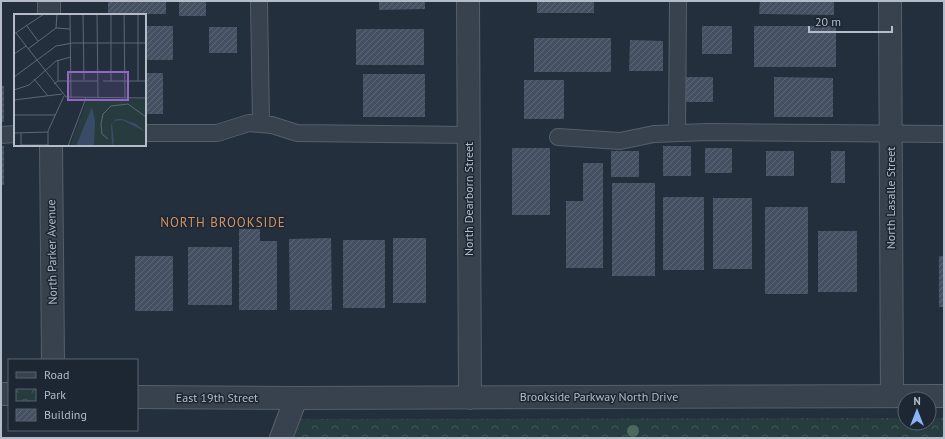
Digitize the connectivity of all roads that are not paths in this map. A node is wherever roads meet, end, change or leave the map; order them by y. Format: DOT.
graph roads {
  1 [pos="49,1"];
  2 [pos="259,1"];
  3 [pos="468,1"];
  4 [pos="678,1"];
  5 [pos="890,1"];
  6 [pos="49,14"];
  7 [pos="261,124"];
  8 [pos="146,133"];
  9 [pos="676,133"];
  10 [pos="1,134"];
  11 [pos="14,134"];
  12 [pos="891,134"];
  13 [pos="944,134"];
  14 [pos="469,135"];
  15 [pos="558,137"];
  16 [pos="50,146"];
  17 [pos="52,359"];
  18 [pos="892,396"];
  19 [pos="944,396"];
  20 [pos="138,397"];
  21 [pos="296,398"];
  22 [pos="470,398"];
  23 [pos="281,438"];
  1 -- 6 [label="street"];
  2 -- 7 [label="lane"];
  3 -- 14 [label="street, North Dearborn Street"];
  4 -- 9 [label="lane"];
  5 -- 12 [label="street, North Lasalle Street"];
  7 -- 8 [label="lane"];
  7 -- 14 [label="lane"];
  9 -- 12 [label="lane"];
  9 -- 15 [label="lane"];
  10 -- 11 [label="lane"];
  12 -- 13 [label="lane"];
  12 -- 18 [label="street, North Lasalle Street"];
  14 -- 22 [label="street, North Dearborn Street"];
  16 -- 17 [label="street, North Parker Avenue"];
  18 -- 19 [label="street, Brookside Parkway North Drive"];
  18 -- 22 [label="street, Brookside Parkway North Drive"];
  20 -- 21 [label="street, East 19th Street"];
  21 -- 22 [label="street, Brookside Parkway North Drive"];
  21 -- 23 [label="street"];
}
